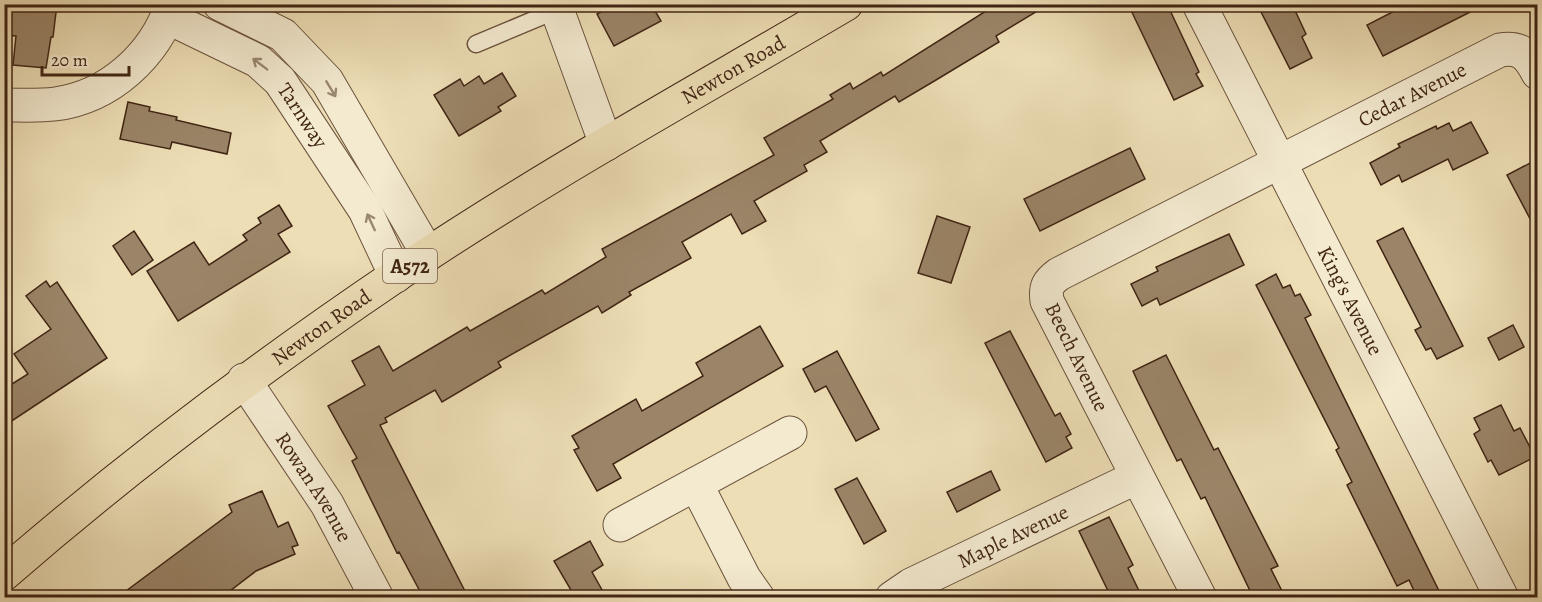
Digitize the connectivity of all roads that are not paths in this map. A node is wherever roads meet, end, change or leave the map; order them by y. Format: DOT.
graph roads {
  1 [pos="220,4"];
  2 [pos="846,4"];
  3 [pos="1199,4"];
  4 [pos="556,7"];
  5 [pos="170,11"];
  6 [pos="476,44"];
  7 [pos="1538,73"];
  8 [pos="4,105"];
  9 [pos="606,144"];
  10 [pos="1280,163"];
  11 [pos="428,254"];
  12 [pos="396,276"];
  13 [pos="244,380"];
  14 [pos="790,433"];
  15 [pos="1137,477"];
  16 [pos="696,484"];
  17 [pos="620,525"];
  18 [pos="4,574"];
  19 [pos="377,597"];
  20 [pos="758,597"];
  21 [pos="892,597"];
  22 [pos="1200,597"];
  23 [pos="1502,597"];
  1 -- 11 [label="street, Tarnway, one-way"];
  2 -- 9 [label="main road, Newton Road / A572"];
  3 -- 10 [label="street, King's Avenue"];
  4 -- 6 [label="lane"];
  4 -- 9 [label="street"];
  5 -- 8 [label="street"];
  12 -- 5 [label="street, Tarnway, one-way"];
  7 -- 10 [label="street, Cedar Avenue"];
  9 -- 11 [label="main road, Newton Road / A572"];
  10 -- 15 [label="street, Beech Avenue"];
  10 -- 23 [label="street, King's Avenue"];
  11 -- 12 [label="main road, Newton Road / A572"];
  12 -- 13 [label="main road, Newton Road / A572"];
  13 -- 18 [label="main road, Newton Road / A572"];
  13 -- 19 [label="street, Rowan Avenue"];
  14 -- 16 [label="street"];
  15 -- 21 [label="street, Maple Avenue"];
  15 -- 22 [label="street, Beech Avenue"];
  16 -- 17 [label="street"];
  16 -- 20 [label="street"];
}
